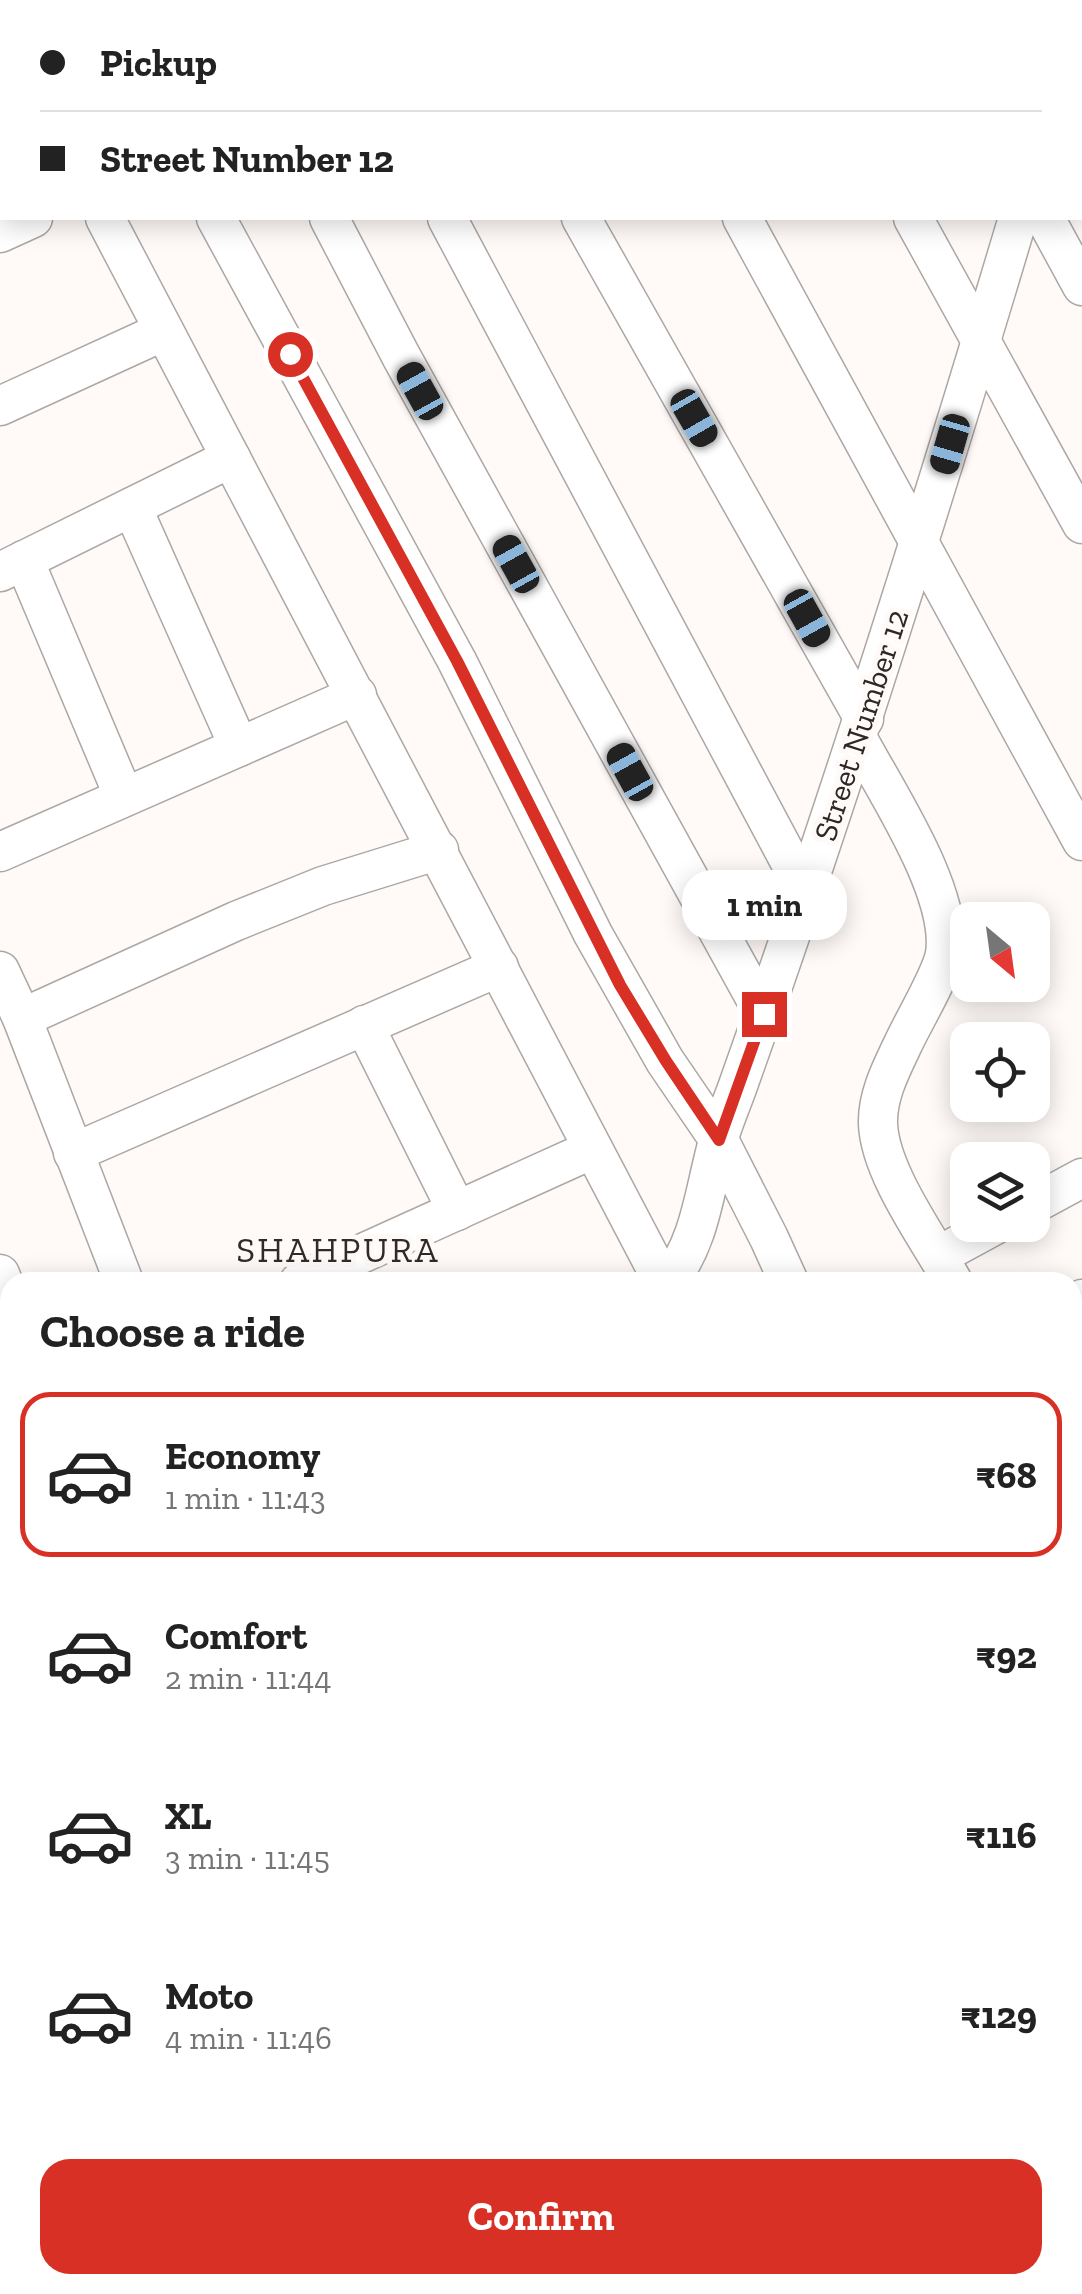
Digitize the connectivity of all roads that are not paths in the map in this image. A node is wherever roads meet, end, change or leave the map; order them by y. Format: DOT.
graph roads {
  1 [pos="28,220"];
  2 [pos="107,220"];
  3 [pos="217,220"];
  4 [pos="330,220"];
  5 [pos="448,220"];
  6 [pos="582,220"];
  7 [pos="743,220"];
  8 [pos="914,220"];
  9 [pos="1017,220"];
  10 [pos="1046,220"];
  11 [pos="0,232"];
  12 [pos="1082,286"];
  13 [pos="164,331"];
  14 [pos="981,342"];
  15 [pos="0,406"];
  16 [pos="231,458"];
  17 [pos="132,506"];
  18 [pos="1082,524"];
  19 [pos="920,546"];
  20 [pos="12,566"];
  21 [pos="357,695"];
  22 [pos="860,728"];
  23 [pos="239,747"];
  24 [pos="124,798"];
  25 [pos="1082,840"];
  26 [pos="438,850"];
  27 [pos="0,852"];
  28 [pos="806,892"];
  29 [pos="499,967"];
  30 [pos="0,970"];
  31 [pos="764,1014"];
  32 [pos="22,1018"];
  33 [pos="364,1025"];
  34 [pos="719,1140"];
  35 [pos="594,1149"];
  36 [pos="74,1153"];
  37 [pos="1082,1178"];
  38 [pos="1050,1195"];
  39 [pos="457,1210"];
  40 [pos="976,1242"];
  41 [pos="945,1269"];
  42 [pos="120,1272"];
  43 [pos="320,1272"];
  44 [pos="661,1272"];
  45 [pos="675,1272"];
  46 [pos="784,1272"];
  1 -- 11 [label="street"];
  2 -- 13 [label="street"];
  3 -- 34 [label="street"];
  4 -- 31 [label="street"];
  5 -- 28 [label="street"];
  6 -- 22 [label="street"];
  7 -- 19 [label="street"];
  8 -- 14 [label="street"];
  9 -- 14 [label="street, Street Number 12"];
  10 -- 12 [label="street"];
  13 -- 15 [label="street"];
  13 -- 16 [label="street"];
  14 -- 18 [label="street"];
  14 -- 19 [label="street, Street Number 12"];
  16 -- 17 [label="street"];
  16 -- 21 [label="street"];
  17 -- 20 [label="street"];
  17 -- 23 [label="street"];
  19 -- 22 [label="street, Street Number 12"];
  19 -- 25 [label="street"];
  20 -- 24 [label="street"];
  21 -- 23 [label="street"];
  21 -- 26 [label="street"];
  22 -- 28 [label="street, Street Number 12"];
  22 -- 41 [label="street"];
  23 -- 24 [label="street"];
  24 -- 27 [label="street"];
  26 -- 29 [label="street"];
  26 -- 32 [label="street"];
  28 -- 31 [label="street, Street Number 12"];
  29 -- 33 [label="street"];
  29 -- 35 [label="street"];
  30 -- 32 [label="street"];
  31 -- 34 [label="street, Street Number 12"];
  32 -- 36 [label="street"];
  33 -- 36 [label="street"];
  33 -- 39 [label="street"];
  34 -- 45 [label="street, Street Number 12"];
  34 -- 46 [label="street"];
  35 -- 39 [label="street"];
  35 -- 44 [label="street"];
  36 -- 42 [label="street"];
  37 -- 38 [label="street"];
  39 -- 43 [label="street"];
  40 -- 41 [label="street"];
}
